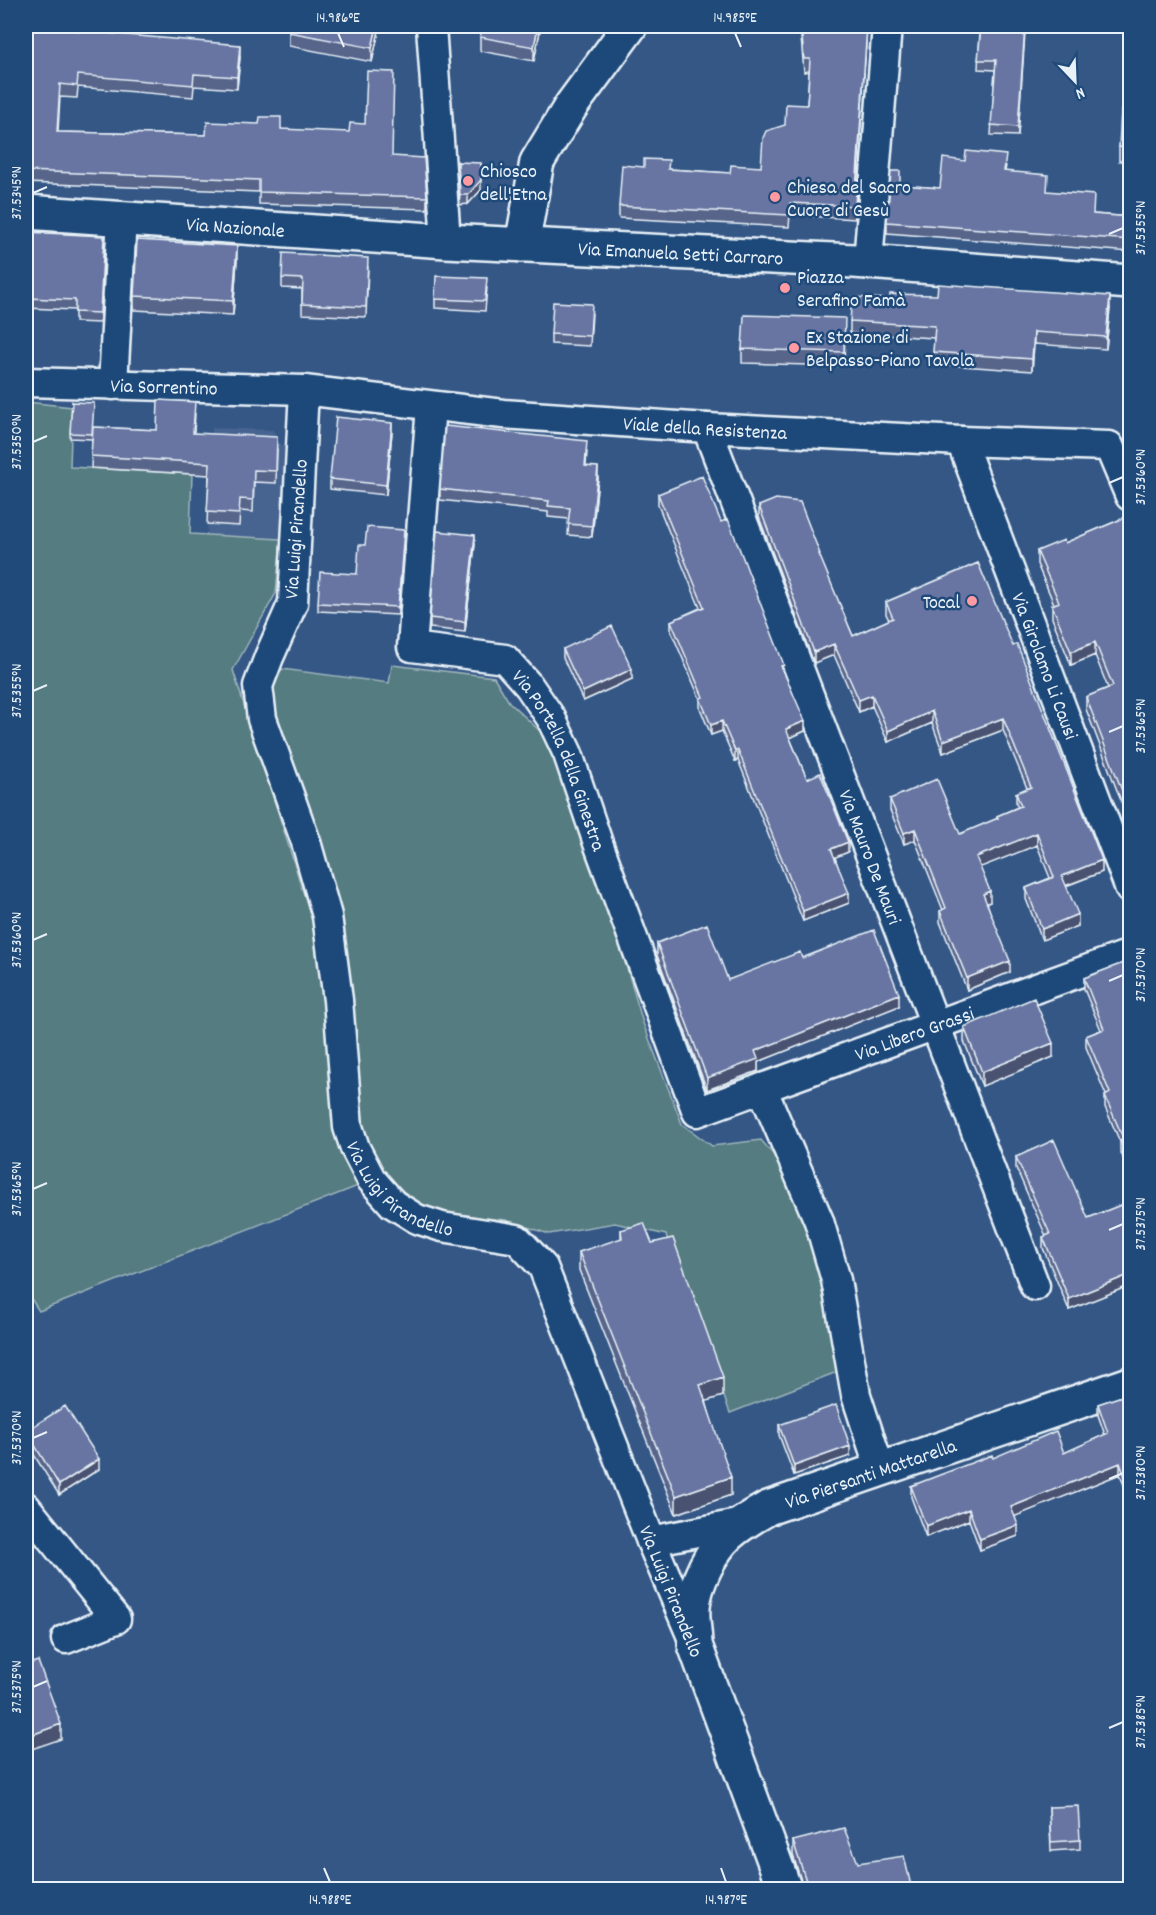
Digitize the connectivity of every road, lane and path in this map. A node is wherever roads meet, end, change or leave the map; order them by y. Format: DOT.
graph roads {
  1 [pos="431,26"];
  2 [pos="630,26"];
  3 [pos="888,26"];
  4 [pos="26,212"];
  5 [pos="122,217"];
  6 [pos="447,241"];
  7 [pos="522,245"];
  8 [pos="868,262"];
  9 [pos="1131,282"];
  10 [pos="26,382"];
  11 [pos="113,385"];
  12 [pos="304,390"];
  13 [pos="431,406"];
  14 [pos="706,428"];
  15 [pos="961,441"];
  16 [pos="1131,496"];
  17 [pos="1131,889"];
  18 [pos="1131,954"];
  19 [pos="936,1025"];
  20 [pos="762,1088"];
  21 [pos="697,1112"];
  22 [pos="1035,1286"];
  23 [pos="1131,1384"];
  24 [pos="880,1469"];
  25 [pos="26,1507"];
  26 [pos="742,1523"];
  27 [pos="651,1540"];
  28 [pos="66,1639"];
  29 [pos="695,1645"];
  30 [pos="785,1890"];
  1 -- 6 [label="street"];
  2 -- 7 [label="street"];
  3 -- 8 [label="street"];
  4 -- 5 [label="street, Via Nazionale"];
  5 -- 6 [label="street, Via Nazionale"];
  5 -- 11 [label="street"];
  6 -- 7 [label="street, Via Emanuela Setti Carraro"];
  7 -- 8 [label="street, Via Emanuela Setti Carraro"];
  8 -- 9 [label="street, Via Emanuela Setti Carraro"];
  10 -- 11 [label="street, Via Sorrentino"];
  11 -- 12 [label="street, Via Sorrentino"];
  12 -- 13 [label="street, Viale della Resistenza"];
  12 -- 27 [label="street, Via Luigi Pirandello"];
  13 -- 14 [label="street, Viale della Resistenza"];
  13 -- 21 [label="street, Via Portella della Ginestra"];
  14 -- 15 [label="street, Viale della Resistenza"];
  14 -- 19 [label="street, Via Mauro De Mauri"];
  15 -- 16 [label="street, Viale della Resistenza"];
  15 -- 17 [label="street, Via Girolamo Li Causi"];
  18 -- 19 [label="street, Via Libero Grassi"];
  19 -- 20 [label="street, Via Libero Grassi"];
  19 -- 22 [label="street, Via Mauro De Mauri"];
  20 -- 21 [label="street, Via Libero Grassi"];
  20 -- 24 [label="street"];
  23 -- 24 [label="street, Via Piersanti Mattarella"];
  24 -- 26 [label="street, Via Piersanti Mattarella"];
  25 -- 28 [label="street"];
  26 -- 27 [label="street"];
  26 -- 29 [label="street, Via Piersanti Mattarella"];
  27 -- 29 [label="street, Via Luigi Pirandello"];
  29 -- 30 [label="street, Via Luigi Pirandello"];
}
